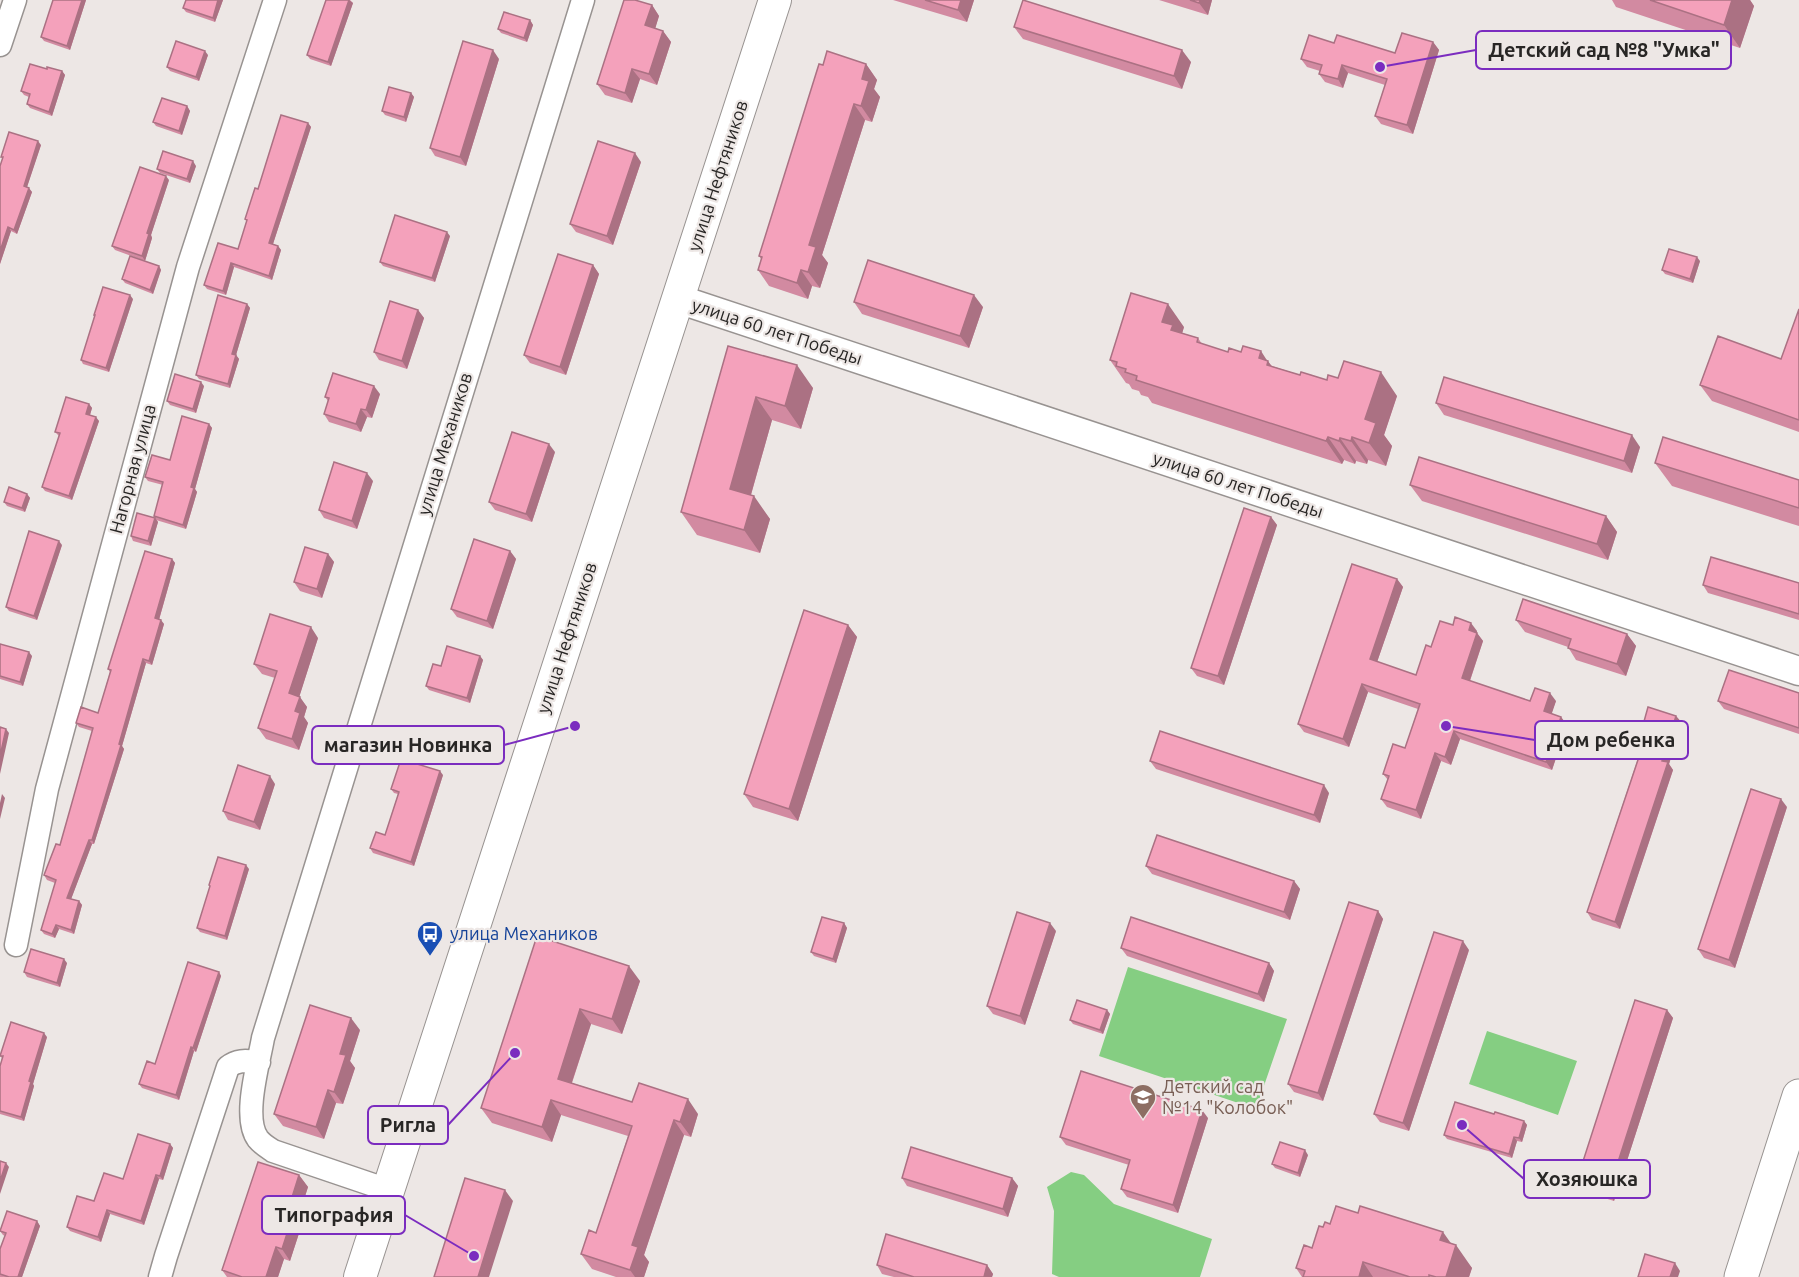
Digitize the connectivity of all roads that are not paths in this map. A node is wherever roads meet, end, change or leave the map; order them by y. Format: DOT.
graph roads {
  1 [pos="15,0"];
  2 [pos="275,0"];
  3 [pos="583,0"];
  4 [pos="775,0"];
  5 [pos="0,45"];
  6 [pos="678,299"];
  7 [pos="1799,671"];
  8 [pos="16,945"];
  9 [pos="259,1062"];
  10 [pos="1799,1096"];
  11 [pos="388,1190"];
  12 [pos="160,1277"];
  13 [pos="360,1277"];
  14 [pos="1741,1277"];
  1 -- 5 [label="street"];
  2 -- 8 [label="street, Нагорная улица"];
  3 -- 9 [label="street, улица Механиков"];
  4 -- 6 [label="main road, улица Нефтяников"];
  6 -- 7 [label="street, улица 60 лет Победы"];
  6 -- 11 [label="main road, улица Нефтяников"];
  9 -- 11 [label="street, улица Механиков"];
  9 -- 12 [label="street"];
  10 -- 14 [label="main road"];
  11 -- 13 [label="main road, улица Нефтяников"];
}
